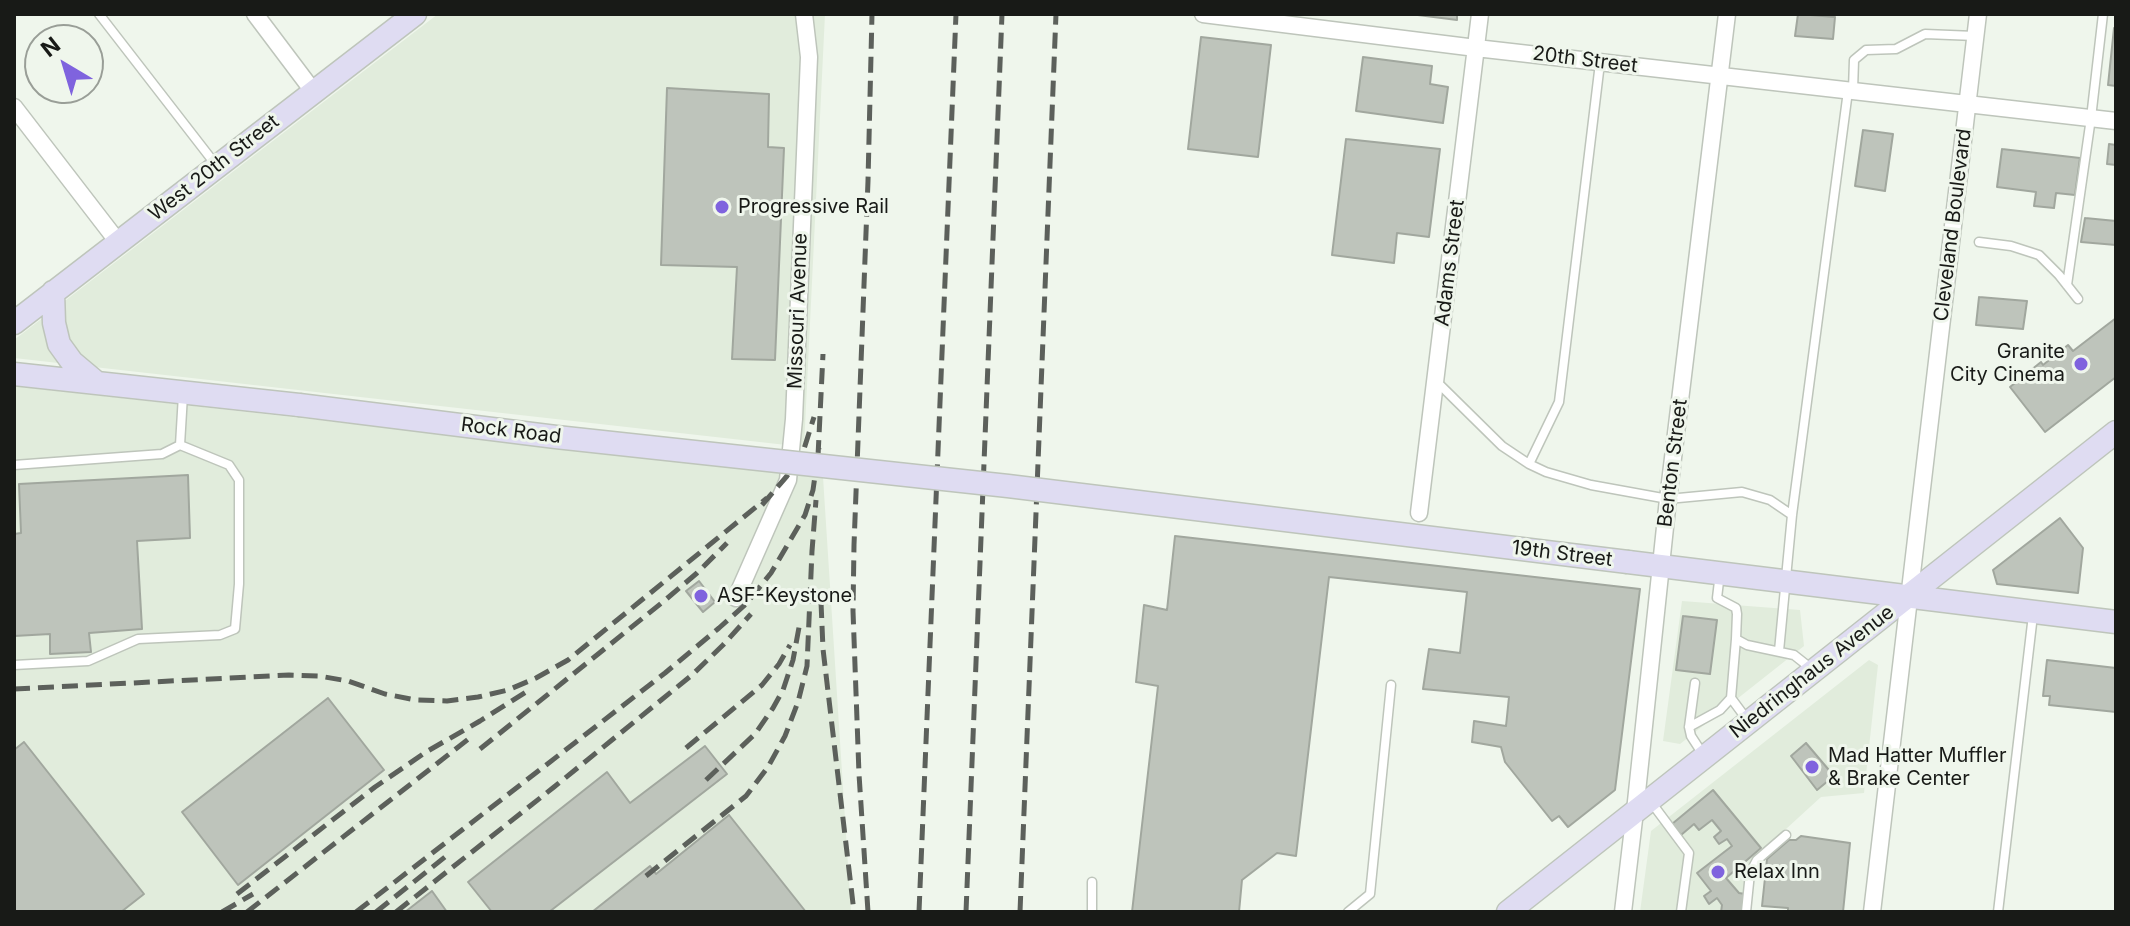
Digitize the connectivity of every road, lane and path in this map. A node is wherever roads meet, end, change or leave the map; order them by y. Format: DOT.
graph roads {
  1 [pos="99,14"];
  2 [pos="255,14"];
  3 [pos="804,14"];
  4 [pos="1203,14"];
  5 [pos="1480,14"];
  6 [pos="1727,14"];
  7 [pos="1978,14"];
  8 [pos="2103,14"];
  9 [pos="412,15"];
  10 [pos="1976,36"];
  11 [pos="1476,48"];
  12 [pos="1601,62"];
  13 [pos="1720,76"];
  14 [pos="313,91"];
  15 [pos="1851,91"];
  16 [pos="1967,104"];
  17 [pos="14,107"];
  18 [pos="2091,118"];
  19 [pos="2116,121"];
  20 [pos="217,165"];
  21 [pos="118,242"];
  22 [pos="1979,242"];
  23 [pos="2067,285"];
  24 [pos="53,292"];
  25 [pos="2078,299"];
  26 [pos="17,314"];
  27 [pos="14,374"];
  28 [pos="1435,380"];
  29 [pos="97,383"];
  30 [pos="184,393"];
  31 [pos="2116,432"];
  32 [pos="180,445"];
  33 [pos="1529,464"];
  34 [pos="14,465"];
  35 [pos="1008,486"];
  36 [pos="1668,499"];
  37 [pos="1419,513"];
  38 [pos="1792,515"];
  39 [pos="1661,567"];
  40 [pos="1720,573"];
  41 [pos="1785,580"];
  42 [pos="1908,595"];
  43 [pos="736,598"];
  44 [pos="2034,612"];
  45 [pos="2116,622"];
  46 [pos="1736,639"];
  47 [pos="1779,651"];
  48 [pos="14,665"];
  49 [pos="1814,670"];
  50 [pos="1695,683"];
  51 [pos="1391,685"];
  52 [pos="1731,698"];
  53 [pos="1748,722"];
  54 [pos="1689,727"];
  55 [pos="1705,756"];
  56 [pos="1642,806"];
  57 [pos="1786,835"];
  58 [pos="1092,882"];
  59 [pos="1092,912"];
  60 [pos="1349,912"];
  61 [pos="1508,912"];
  62 [pos="1623,912"];
  63 [pos="1681,912"];
  64 [pos="1746,912"];
  65 [pos="1872,912"];
  66 [pos="1998,912"];
  1 -- 20 [label="lane"];
  2 -- 14 [label="street"];
  3 -- 43 [label="street, Missouri Avenue"];
  4 -- 11 [label="street, 20th Street"];
  5 -- 11 [label="street, Adams Street"];
  6 -- 13 [label="street, Benton Street"];
  7 -- 10 [label="street, Cleveland Boulevard"];
  8 -- 18 [label="lane"];
  9 -- 14 [label="main road, West 20th Street"];
  10 -- 15 [label="lane"];
  10 -- 16 [label="street, Cleveland Boulevard"];
  11 -- 12 [label="street, 20th Street"];
  11 -- 28 [label="street, Adams Street"];
  12 -- 13 [label="street, 20th Street"];
  12 -- 33 [label="lane"];
  13 -- 15 [label="street, 20th Street"];
  13 -- 36 [label="street, Benton Street"];
  14 -- 20 [label="main road, West 20th Street"];
  15 -- 16 [label="street, 20th Street"];
  15 -- 38 [label="lane"];
  16 -- 18 [label="street, 20th Street"];
  16 -- 42 [label="street, Cleveland Boulevard"];
  17 -- 21 [label="street"];
  18 -- 19 [label="street, 20th Street"];
  18 -- 23 [label="lane"];
  20 -- 21 [label="main road, West 20th Street"];
  21 -- 24 [label="main road, West 20th Street"];
  22 -- 23 [label="lane"];
  23 -- 25 [label="lane"];
  24 -- 26 [label="main road, West 20th Street"];
  24 -- 29 [label="main road"];
  27 -- 29 [label="main road, Rock Road"];
  28 -- 33 [label="lane"];
  28 -- 37 [label="street, Adams Street"];
  29 -- 30 [label="main road, Rock Road"];
  30 -- 32 [label="lane"];
  30 -- 35 [label="main road, Rock Road, bridge"];
  31 -- 42 [label="main road, Niedringhaus Avenue"];
  32 -- 34 [label="lane"];
  32 -- 48 [label="lane"];
  33 -- 36 [label="lane"];
  35 -- 39 [label="main road, 19th Street, bridge"];
  36 -- 38 [label="lane"];
  36 -- 39 [label="street, Benton Street"];
  38 -- 41 [label="lane"];
  39 -- 40 [label="main road, 19th Street"];
  39 -- 56 [label="street, Benton Street"];
  40 -- 41 [label="main road, 19th Street"];
  40 -- 46 [label="lane"];
  41 -- 42 [label="main road, 19th Street"];
  41 -- 47 [label="lane"];
  42 -- 44 [label="main road, 19th Street"];
  42 -- 49 [label="main road, Niedringhaus Avenue"];
  42 -- 65 [label="street, Cleveland Boulevard"];
  44 -- 45 [label="main road, 19th Street"];
  44 -- 66 [label="lane"];
  46 -- 47 [label="lane"];
  46 -- 52 [label="lane"];
  47 -- 49 [label="lane"];
  49 -- 53 [label="main road, Niedringhaus Avenue"];
  50 -- 54 [label="lane"];
  51 -- 60 [label="lane"];
  52 -- 53 [label="lane"];
  52 -- 54 [label="lane"];
  53 -- 55 [label="main road, Niedringhaus Avenue"];
  54 -- 55 [label="lane"];
  55 -- 56 [label="main road, Niedringhaus Avenue"];
  56 -- 61 [label="main road, Niedringhaus Avenue"];
  56 -- 62 [label="street, Benton Street"];
  56 -- 63 [label="lane"];
  57 -- 64 [label="lane"];
  58 -- 59 [label="lane"];
}
